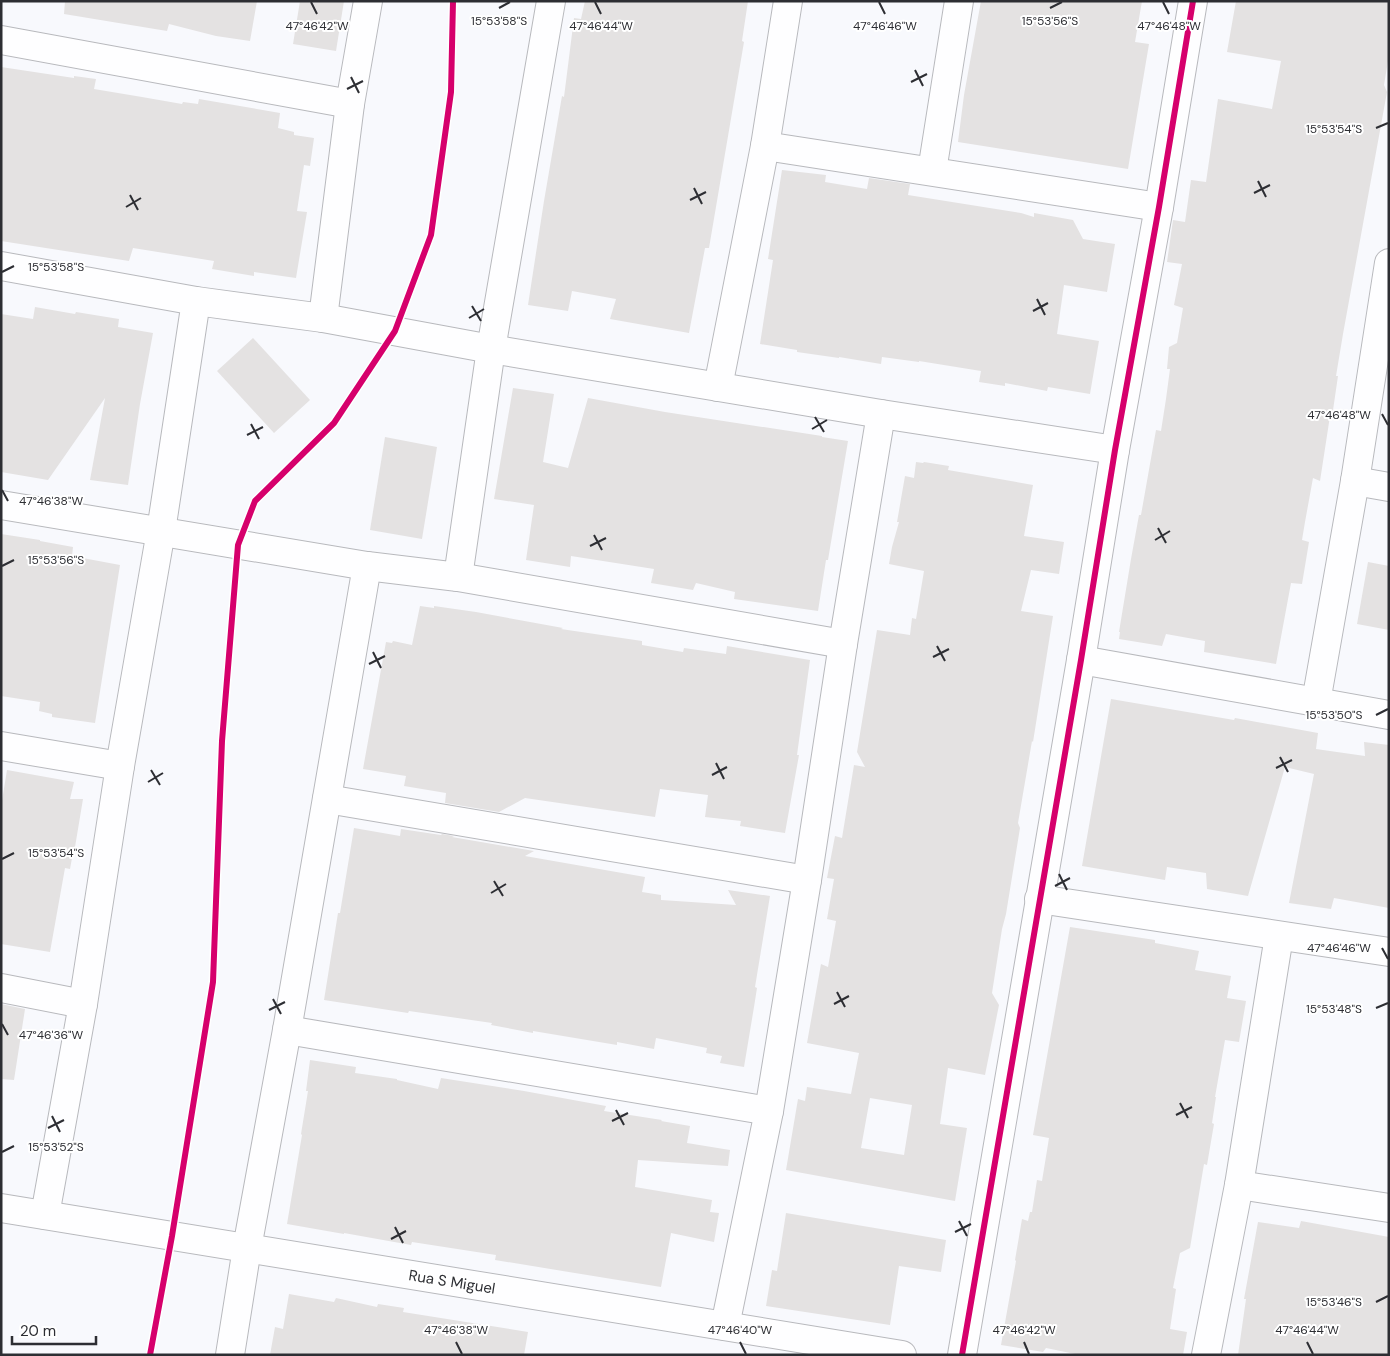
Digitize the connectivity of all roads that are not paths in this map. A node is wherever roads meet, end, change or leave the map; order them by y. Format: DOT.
graph roads {
  1 [pos="368,1"];
  2 [pos="551,1"];
  3 [pos="788,1"];
  4 [pos="959,1"];
  5 [pos="1193,1"];
  6 [pos="1,40"];
  7 [pos="350,104"];
  8 [pos="765,146"];
  9 [pos="932,171"];
  10 [pos="1159,206"];
  11 [pos="1389,263"];
  12 [pos="1,266"];
  13 [pos="196,301"];
  14 [pos="323,318"];
  15 [pos="490,349"];
  16 [pos="718,387"];
  17 [pos="881,414"];
  18 [pos="1115,450"];
  19 [pos="1355,481"];
  20 [pos="1389,487"];
  21 [pos="1,505"];
  22 [pos="161,531"];
  23 [pos="367,566"];
  24 [pos="458,578"];
  25 [pos="843,644"];
  26 [pos="1082,660"];
  27 [pos="1316,702"];
  28 [pos="1389,715"];
  29 [pos="1,746"];
  30 [pos="120,766"];
  31 [pos="327,799"];
  32 [pos="807,880"];
  33 [pos="1039,899"];
  34 [pos="1279,936"];
  35 [pos="1389,952"];
  36 [pos="1,988"];
  37 [pos="83,1004"];
  38 [pos="287,1030"];
  39 [pos="769,1111"];
  40 [pos="1239,1185"];
  41 [pos="1,1208"];
  42 [pos="1389,1208"];
  43 [pos="45,1215"];
  44 [pos="247,1248"];
  45 [pos="725,1326"];
  46 [pos="825,1348"];
  47 [pos="230,1355"];
  48 [pos="902,1355"];
  49 [pos="962,1355"];
  50 [pos="1206,1355"];
  1 -- 7 [label="street"];
  2 -- 15 [label="street"];
  3 -- 8 [label="street"];
  4 -- 9 [label="street"];
  5 -- 10 [label="street"];
  6 -- 7 [label="street"];
  7 -- 14 [label="street"];
  8 -- 9 [label="street"];
  8 -- 16 [label="street"];
  9 -- 10 [label="street"];
  10 -- 18 [label="street"];
  11 -- 19 [label="street"];
  12 -- 13 [label="street"];
  13 -- 14 [label="street"];
  13 -- 22 [label="street"];
  14 -- 15 [label="street"];
  15 -- 16 [label="street"];
  15 -- 24 [label="street"];
  16 -- 17 [label="street"];
  17 -- 18 [label="street"];
  17 -- 25 [label="street"];
  18 -- 26 [label="street"];
  19 -- 20 [label="street"];
  19 -- 27 [label="street"];
  21 -- 22 [label="street"];
  22 -- 23 [label="street"];
  22 -- 30 [label="street"];
  23 -- 24 [label="street"];
  23 -- 31 [label="street"];
  24 -- 25 [label="street"];
  25 -- 32 [label="street"];
  26 -- 27 [label="street"];
  26 -- 33 [label="street"];
  27 -- 28 [label="street"];
  29 -- 30 [label="street"];
  30 -- 37 [label="street"];
  31 -- 32 [label="street"];
  31 -- 38 [label="street"];
  32 -- 39 [label="street"];
  33 -- 34 [label="street"];
  33 -- 49 [label="street"];
  34 -- 35 [label="street"];
  34 -- 40 [label="street"];
  36 -- 37 [label="street"];
  37 -- 43 [label="street"];
  38 -- 39 [label="street"];
  38 -- 44 [label="street"];
  39 -- 45 [label="street"];
  40 -- 42 [label="street"];
  40 -- 50 [label="street"];
  41 -- 43 [label="street, Rua S Miguel"];
  43 -- 44 [label="street, Rua S Miguel"];
  44 -- 45 [label="street, Rua S Miguel"];
  44 -- 47 [label="street"];
  45 -- 46 [label="street, Rua S Miguel"];
  46 -- 48 [label="street, Rua S Miguel"];
}
